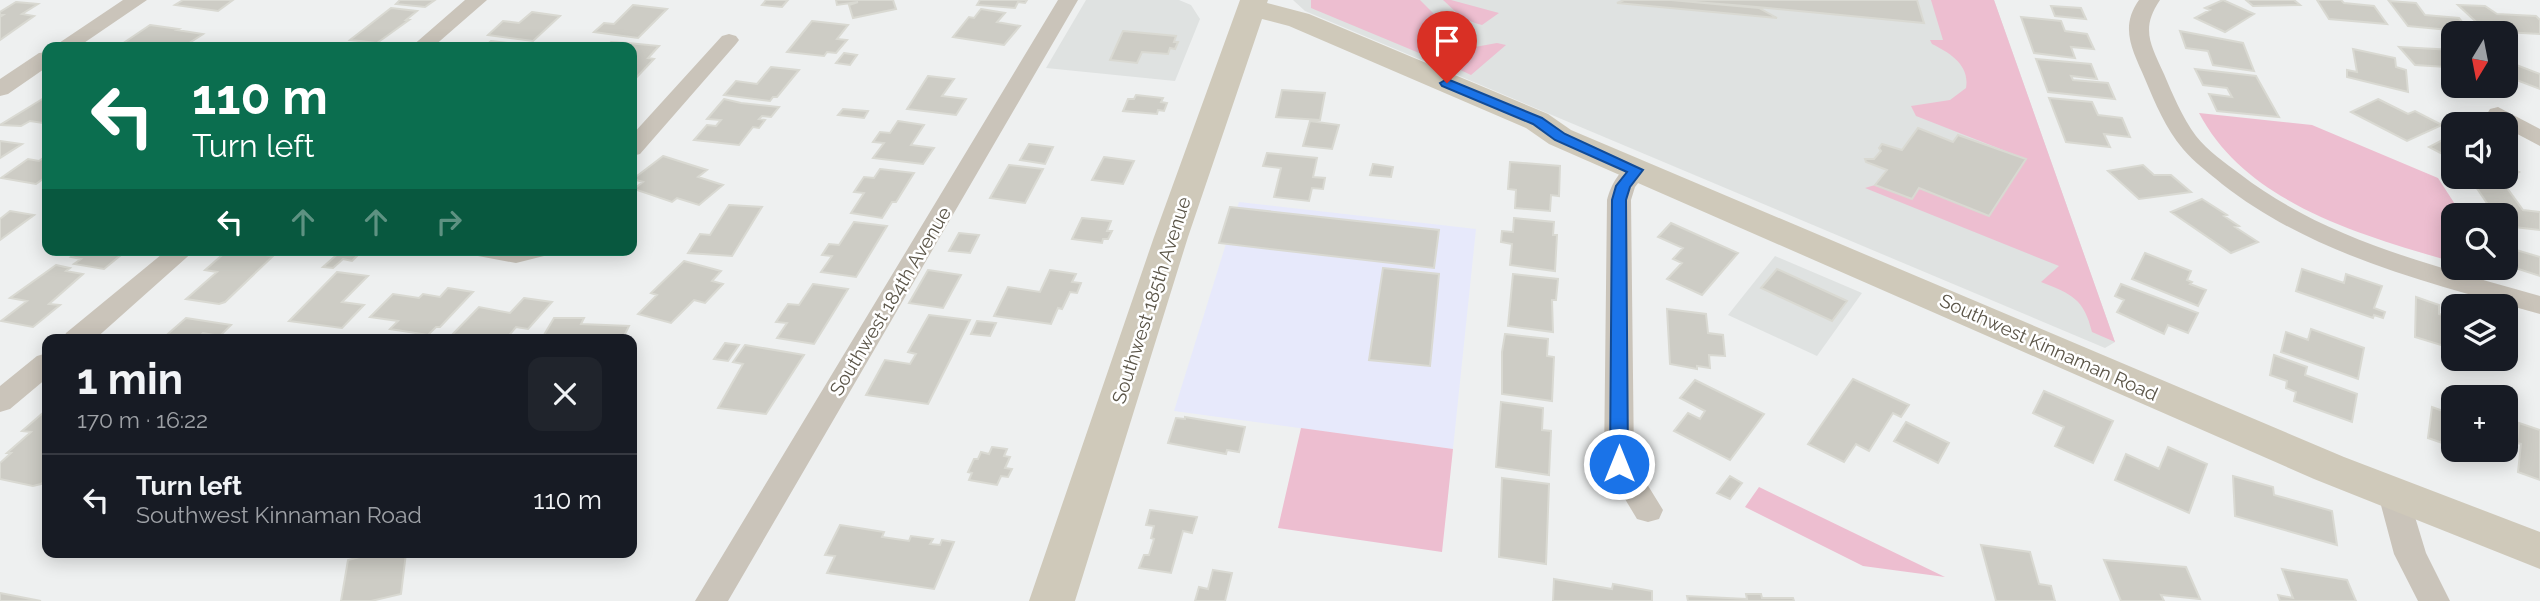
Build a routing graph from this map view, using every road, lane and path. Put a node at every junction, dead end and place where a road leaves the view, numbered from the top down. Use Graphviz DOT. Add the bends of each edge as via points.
graph roads {
  1 [pos="137,0"];
  2 [pos="477,0"];
  3 [pos="1068,0"];
  4 [pos="2150,0"];
  5 [pos="1246,3"];
  6 [pos="729,40"];
  7 [pos="72,42"];
  8 [pos="427,42"];
  9 [pos="42,61"];
  10 [pos="0,89"];
  11 [pos="2518,126"];
  12 [pos="2540,139"];
  13 [pos="637,143"];
  14 [pos="1636,170"];
  15 [pos="176,256"];
  16 [pos="2540,304"];
  17 [pos="83,334"];
  18 [pos="42,367"];
  19 [pos="0,402"];
  20 [pos="2393,494"];
  21 [pos="1648,510"];
  22 [pos="2540,551"];
  23 [pos="711,601"];
  24 [pos="1052,601"];
  25 [pos="2434,601"];
  1 -- 7 [label="street"];
  2 -- 8 [label="street"];
  3 -- 23 [label="street, Southwest 184th Avenue"];
  4 -- 16 [label="street" via="2136,29 2140,44 2184,136 2233,183 2303,225 2363,251"];
  5 -- 14 [label="main road, Southwest Kinnaman Road" via="1299,20 1537,121 1560,137"];
  5 -- 24 [label="main road, Southwest 185th Avenue"];
  6 -- 13 [label="street"];
  9 -- 10 [label="street"];
  11 -- 12 [label="street"];
  14 -- 20 [label="main road, Southwest Kinnaman Road"];
  14 -- 21 [label="street" via="1619,200 1619,464"];
  15 -- 17 [label="street"];
  18 -- 19 [label="street"];
  20 -- 22 [label="main road, Southwest Kinnaman Road"];
  20 -- 25 [label="street" via="2410,554"];
}
